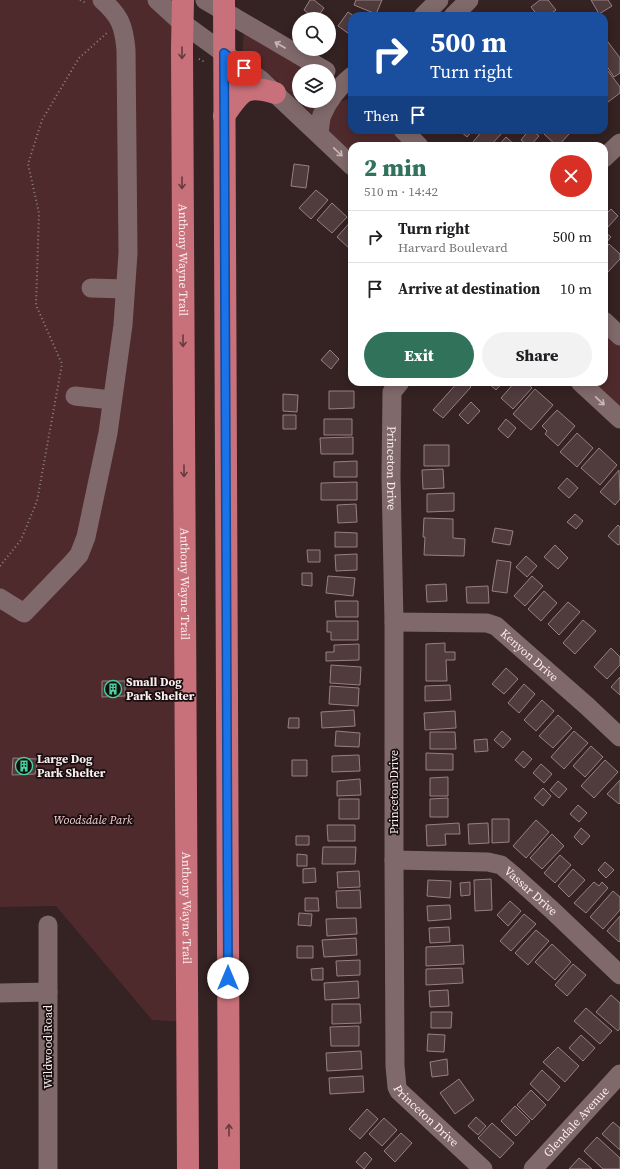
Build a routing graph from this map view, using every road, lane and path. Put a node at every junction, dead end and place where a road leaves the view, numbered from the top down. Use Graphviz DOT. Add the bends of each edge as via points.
graph roads {
  1 [pos="80,0"];
  2 [pos="157,0"];
  3 [pos="183,0"];
  4 [pos="431,0"];
  5 [pos="439,0"];
  6 [pos="469,0"];
  7 [pos="94,2"];
  8 [pos="214,3"];
  9 [pos="424,12"];
  10 [pos="426,12"];
  11 [pos="457,12"];
  12 [pos="181,22"];
  13 [pos="110,31"];
  14 [pos="224,53"];
  15 [pos="314,64"];
  16 [pos="344,80"];
  17 [pos="275,93"];
  18 [pos="224,116"];
  19 [pos="319,134"];
  20 [pos="407,134"];
  21 [pos="415,142"];
  22 [pos="620,143"];
  23 [pos="608,154"];
  24 [pos="348,162"];
  25 [pos="90,288"];
  26 [pos="125,288"];
  27 [pos="608,325"];
  28 [pos="620,336"];
  29 [pos="397,386"];
  30 [pos="584,386"];
  31 [pos="75,396"];
  32 [pos="112,400"];
  33 [pos="620,420"];
  34 [pos="0,566"];
  35 [pos="0,598"];
  36 [pos="394,622"];
  37 [pos="620,737"];
  38 [pos="394,860"];
  39 [pos="48,925"];
  40 [pos="620,975"];
  41 [pos="48,992"];
  42 [pos="0,993"];
  43 [pos="620,1074"];
  44 [pos="188,1129"];
  45 [pos="48,1169"];
  46 [pos="184,1169"];
  47 [pos="188,1169"];
  48 [pos="229,1169"];
  49 [pos="483,1169"];
  50 [pos="533,1169"];
  1 -- 7 [label="path"];
  2 -- 12 [label="street"];
  3 -- 12 [label="highway, Anthony Wayne Trail"];
  4 -- 9 [label="street"];
  5 -- 10 [label="street"];
  6 -- 11 [label="street"];
  7 -- 26 [label="street" via="119,18 125,33 128,253"];
  8 -- 14 [label="highway"];
  15 -- 8 [label="street, one-way"];
  12 -- 14 [label="street"];
  12 -- 44 [label="highway, Anthony Wayne Trail, one-way"];
  13 -- 34 [label="path" via="79,58 42,120 28,164 39,213 36,305 62,364 37,501 21,540"];
  14 -- 17 [label="street"];
  14 -- 18 [label="highway"];
  16 -- 19 [label="street" via="322,116"];
  17 -- 18 [label="highway" via="250,89 238,96"];
  17 -- 19 [label="street"];
  48 -- 18 [label="highway, one-way"];
  19 -- 24 [label="street, one-way"];
  20 -- 21 [label="street"];
  22 -- 23 [label="street"];
  25 -- 26 [label="street"];
  26 -- 32 [label="street"];
  27 -- 28 [label="street"];
  29 -- 36 [label="street, Princeton Drive" via="392,392 391,476"];
  30 -- 33 [label="street, one-way"];
  31 -- 32 [label="street"];
  32 -- 35 [label="street" via="108,433 86,537 78,555 24,613"];
  36 -- 37 [label="street, Kenyon Drive" via="488,623 496,626"];
  36 -- 38 [label="street, Princeton Drive"];
  38 -- 40 [label="street, Vassar Drive" via="488,862 501,865"];
  38 -- 49 [label="street, Princeton Drive" via="397,1087"];
  39 -- 41 [label="street, Wildwood Road"];
  41 -- 42 [label="street"];
  41 -- 45 [label="street, Wildwood Road"];
  43 -- 50 [label="street, Glendale Avenue"];
  44 -- 46 [label="highway"];
  44 -- 47 [label="highway, Anthony Wayne Trail"];
}
